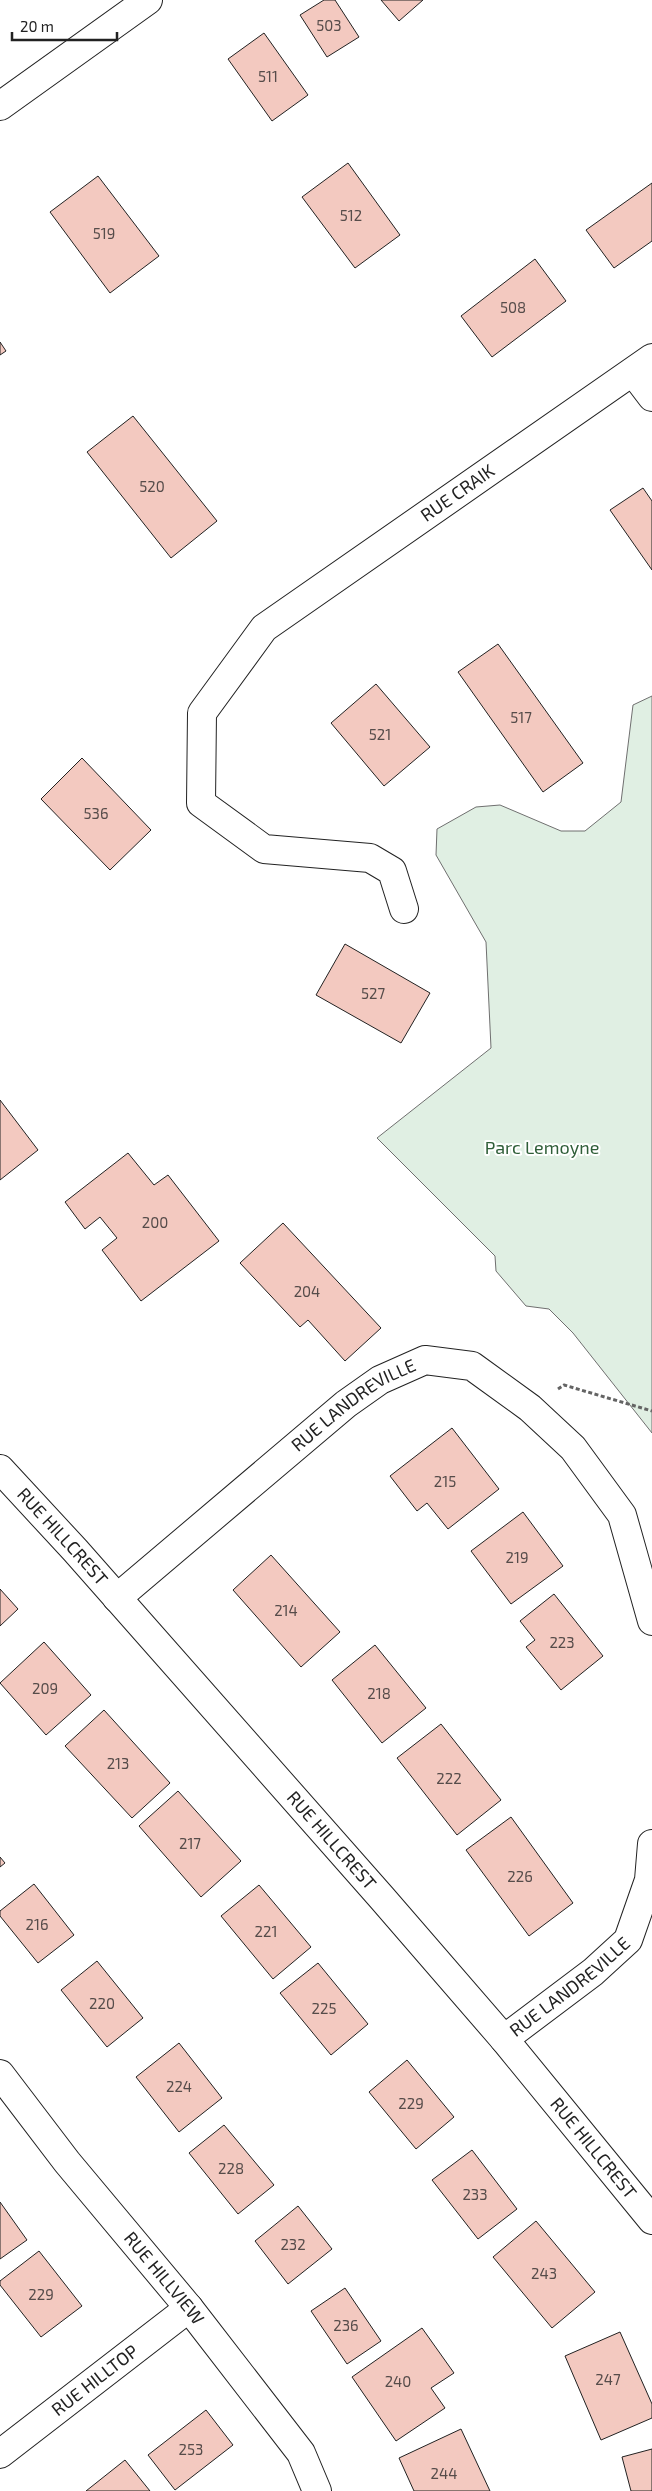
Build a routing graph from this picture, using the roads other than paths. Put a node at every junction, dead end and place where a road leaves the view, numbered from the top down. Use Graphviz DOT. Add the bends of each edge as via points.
graph roads {
  1 [pos="148,0"];
  2 [pos="0,106"];
  3 [pos="642,365"];
  4 [pos="652,396"];
  5 [pos="404,909"];
  6 [pos="0,1469"];
  7 [pos="117,1598"];
  8 [pos="652,1621"];
  9 [pos="652,1844"];
  10 [pos="504,2039"];
  11 [pos="0,2074"];
  12 [pos="652,2220"];
  13 [pos="189,2308"];
  14 [pos="0,2454"];
  15 [pos="317,2491"];
  1 -- 2 [label="street"];
  3 -- 4 [label="street"];
  3 -- 5 [label="street, RUE CRAIK" via="264,628 202,713 200,803 264,849 370,858 392,871"];
  6 -- 7 [label="street, RUE HILLCREST"];
  7 -- 8 [label="street, RUE LANDREVILLE" via="346,1404 388,1376 425,1360 472,1366 530,1408 573,1448 622,1514"];
  7 -- 10 [label="street, RUE HILLCREST"];
  9 -- 10 [label="street, RUE LANDREVILLE" via="649,1880 628,1940 593,1972"];
  10 -- 12 [label="street, RUE HILLCREST"];
  11 -- 13 [label="street, RUE HILLVIEW" via="67,2162"];
  13 -- 14 [label="street, RUE HILLTOP"];
  13 -- 15 [label="street, RUE HILLVIEW" via="301,2453"];
}
